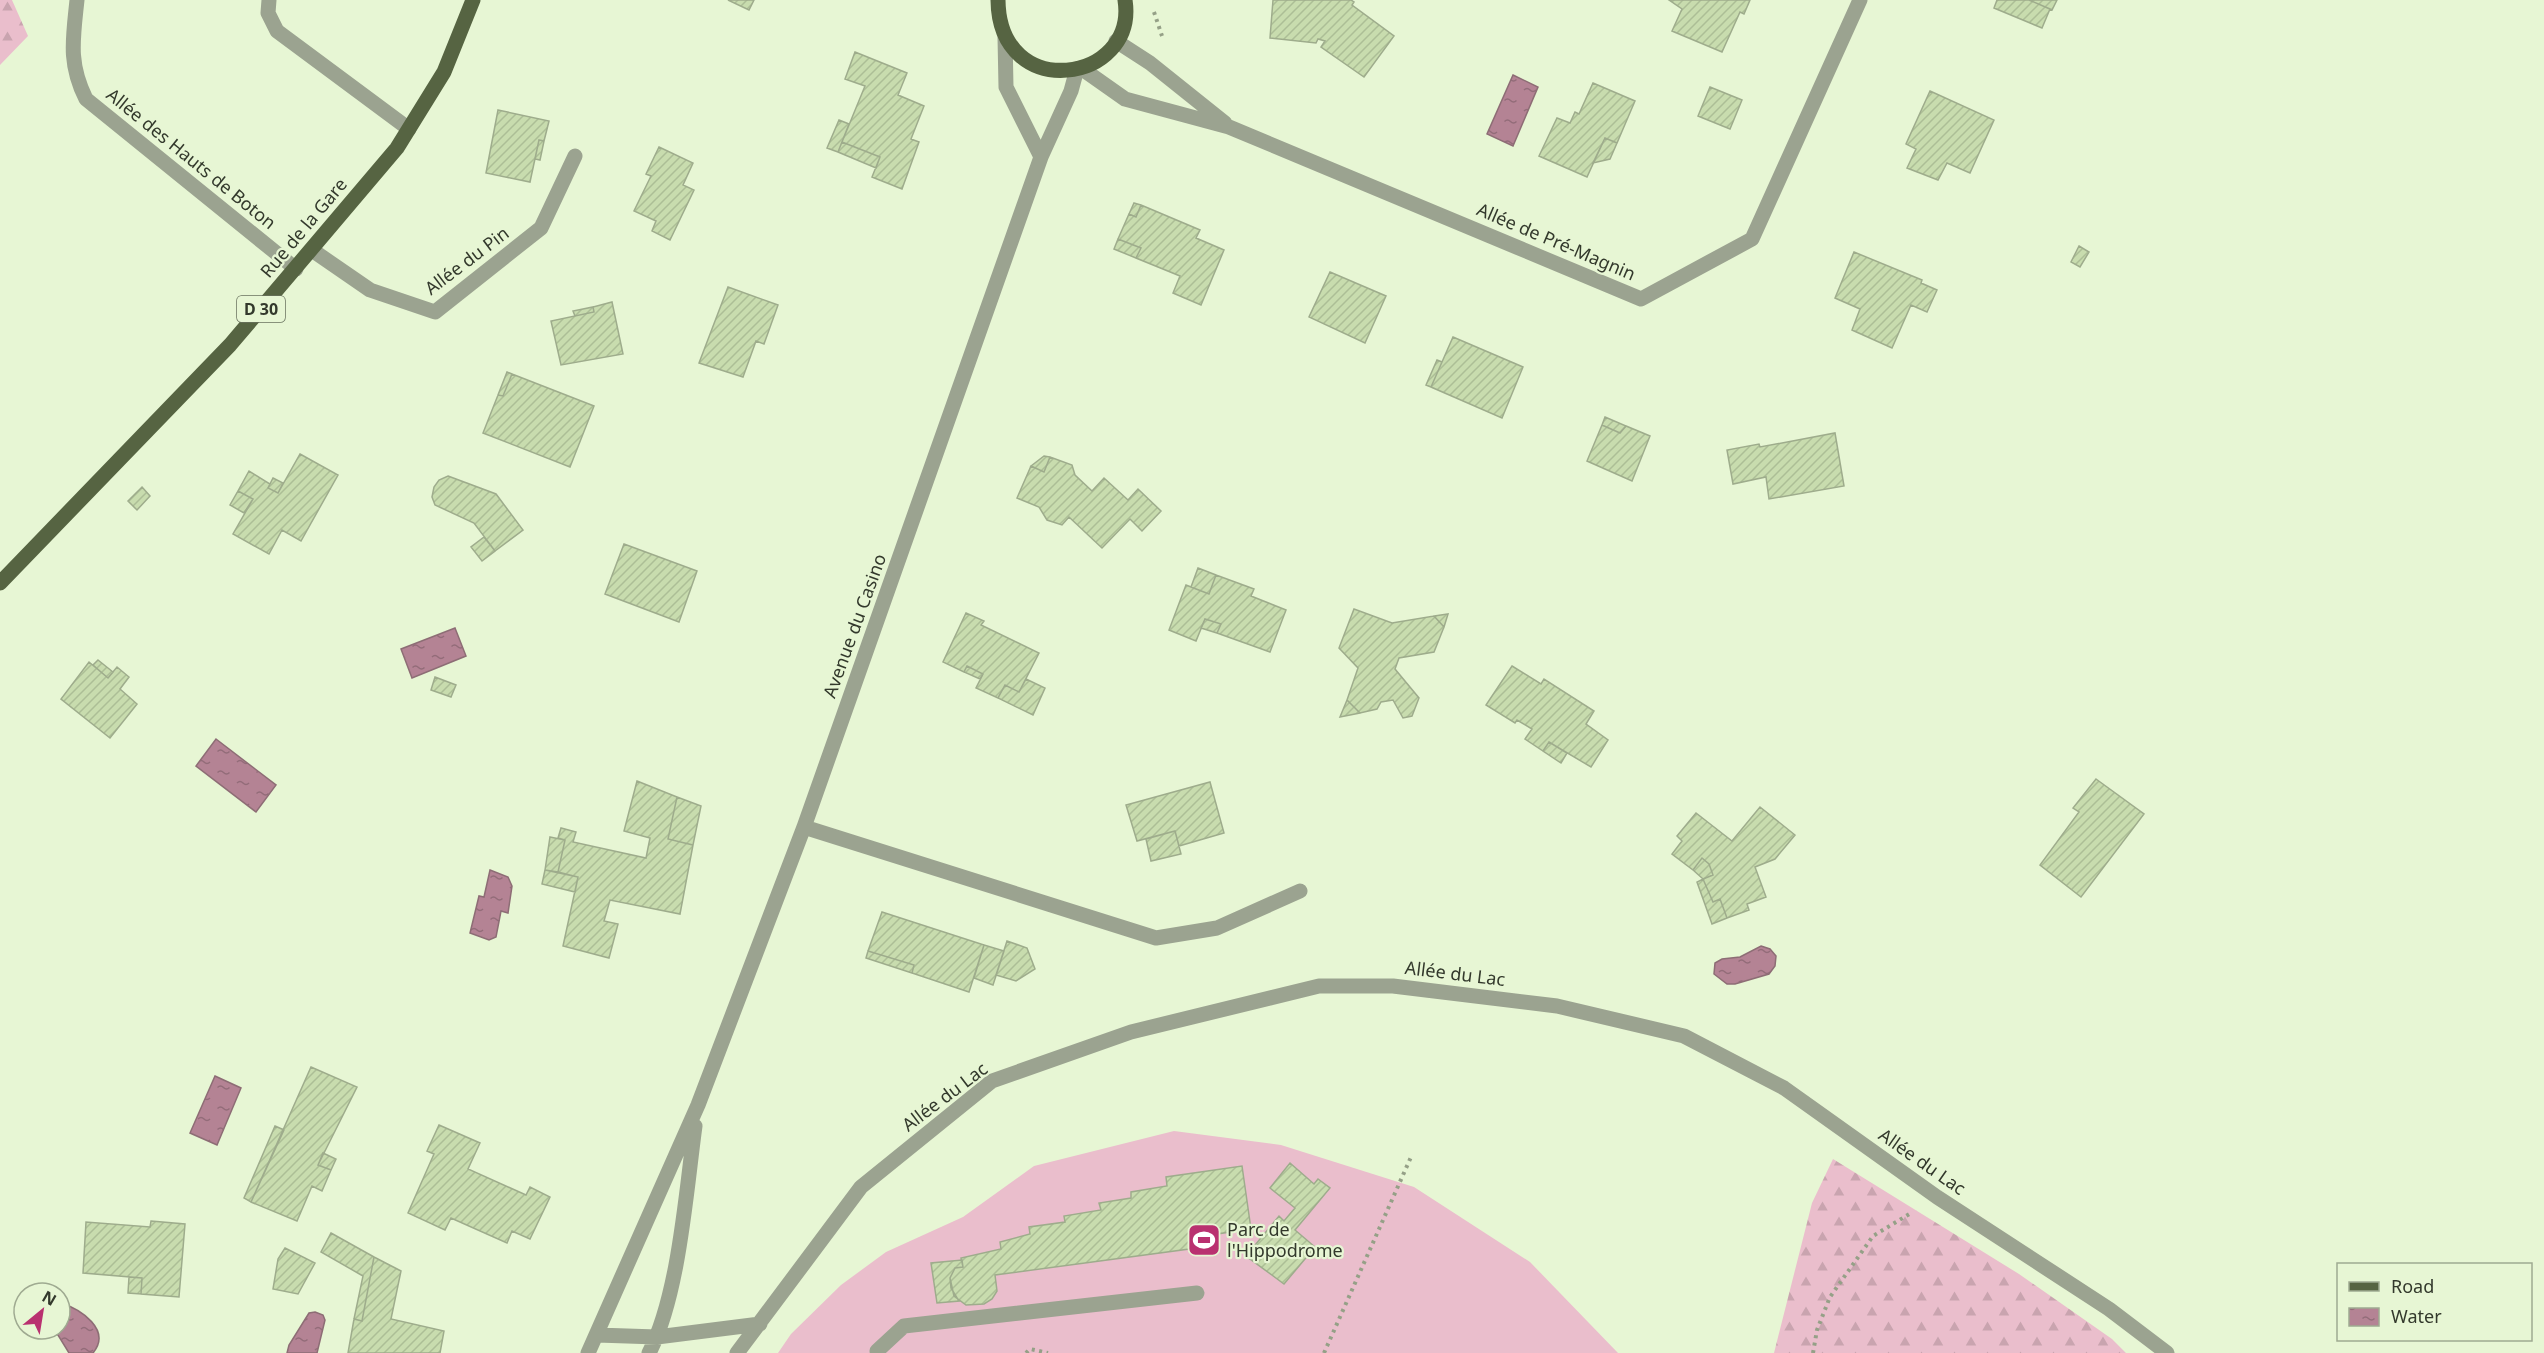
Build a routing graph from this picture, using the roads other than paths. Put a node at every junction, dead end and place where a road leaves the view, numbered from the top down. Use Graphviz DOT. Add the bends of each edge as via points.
graph roads {
  1 [pos="77,0"];
  2 [pos="269,0"];
  3 [pos="473,0"];
  4 [pos="998,0"];
  5 [pos="1125,0"];
  6 [pos="1860,0"];
  7 [pos="1005,37"];
  8 [pos="1116,41"];
  9 [pos="1079,69"];
  10 [pos="1229,127"];
  11 [pos="409,129"];
  12 [pos="575,156"];
  13 [pos="1041,157"];
  14 [pos="312,250"];
  15 [pos="296,269"];
  16 [pos="0,583"];
  17 [pos="804,827"];
  18 [pos="1300,891"];
  19 [pos="698,1106"];
  20 [pos="1197,1293"];
  21 [pos="760,1324"];
  22 [pos="597,1335"];
  23 [pos="657,1337"];
  24 [pos="877,1351"];
  25 [pos="588,1353"];
  26 [pos="649,1353"];
  27 [pos="737,1353"];
  28 [pos="2167,1353"];
  1 -- 15 [label="street, Allée des Hauts de Boton" via="72,52 75,78 86,99"];
  2 -- 11 [label="street" via="268,13 277,31"];
  3 -- 11 [label="main road, Rue de la Gare / D 30" via="444,72"];
  4 -- 7 [label="main road"];
  5 -- 8 [label="main road" via="1124,22"];
  6 -- 10 [label="street, Allée de Pré-Magnin" via="1752,239 1641,299"];
  7 -- 9 [label="main road" via="1018,54 1035,66 1056,71"];
  7 -- 13 [label="street" via="1006,87"];
  8 -- 9 [label="main road" via="1095,62"];
  8 -- 10 [label="street, Allée de Pré-Magnin" via="1150,63"];
  9 -- 10 [label="street, Allée de Pré-Magnin" via="1125,99"];
  9 -- 13 [label="street, Avenue du Casino"];
  11 -- 14 [label="main road, Rue de la Gare / D 30"];
  12 -- 14 [label="street, Allée du Pin" via="541,228 435,312 370,290"];
  13 -- 17 [label="street, Avenue du Casino"];
  14 -- 15 [label="main road, Rue de la Gare / D 30"];
  15 -- 16 [label="main road, Rue de la Gare / D 30" via="230,345"];
  17 -- 18 [label="street" via="1156,938 1217,928"];
  17 -- 19 [label="street, Avenue du Casino"];
  19 -- 22 [label="street"];
  19 -- 23 [label="street" via="676,1258"];
  20 -- 24 [label="street" via="904,1326"];
  21 -- 23 [label="street"];
  21 -- 27 [label="street, Allée du Lac"];
  21 -- 28 [label="street, Allée du Lac" via="861,1186 992,1081 1131,1032 1319,986 1393,986 1557,1006 1684,1036 1784,1088 1937,1197 2109,1309"];
  22 -- 23 [label="street"];
  22 -- 25 [label="street"];
  23 -- 26 [label="street"];
}
